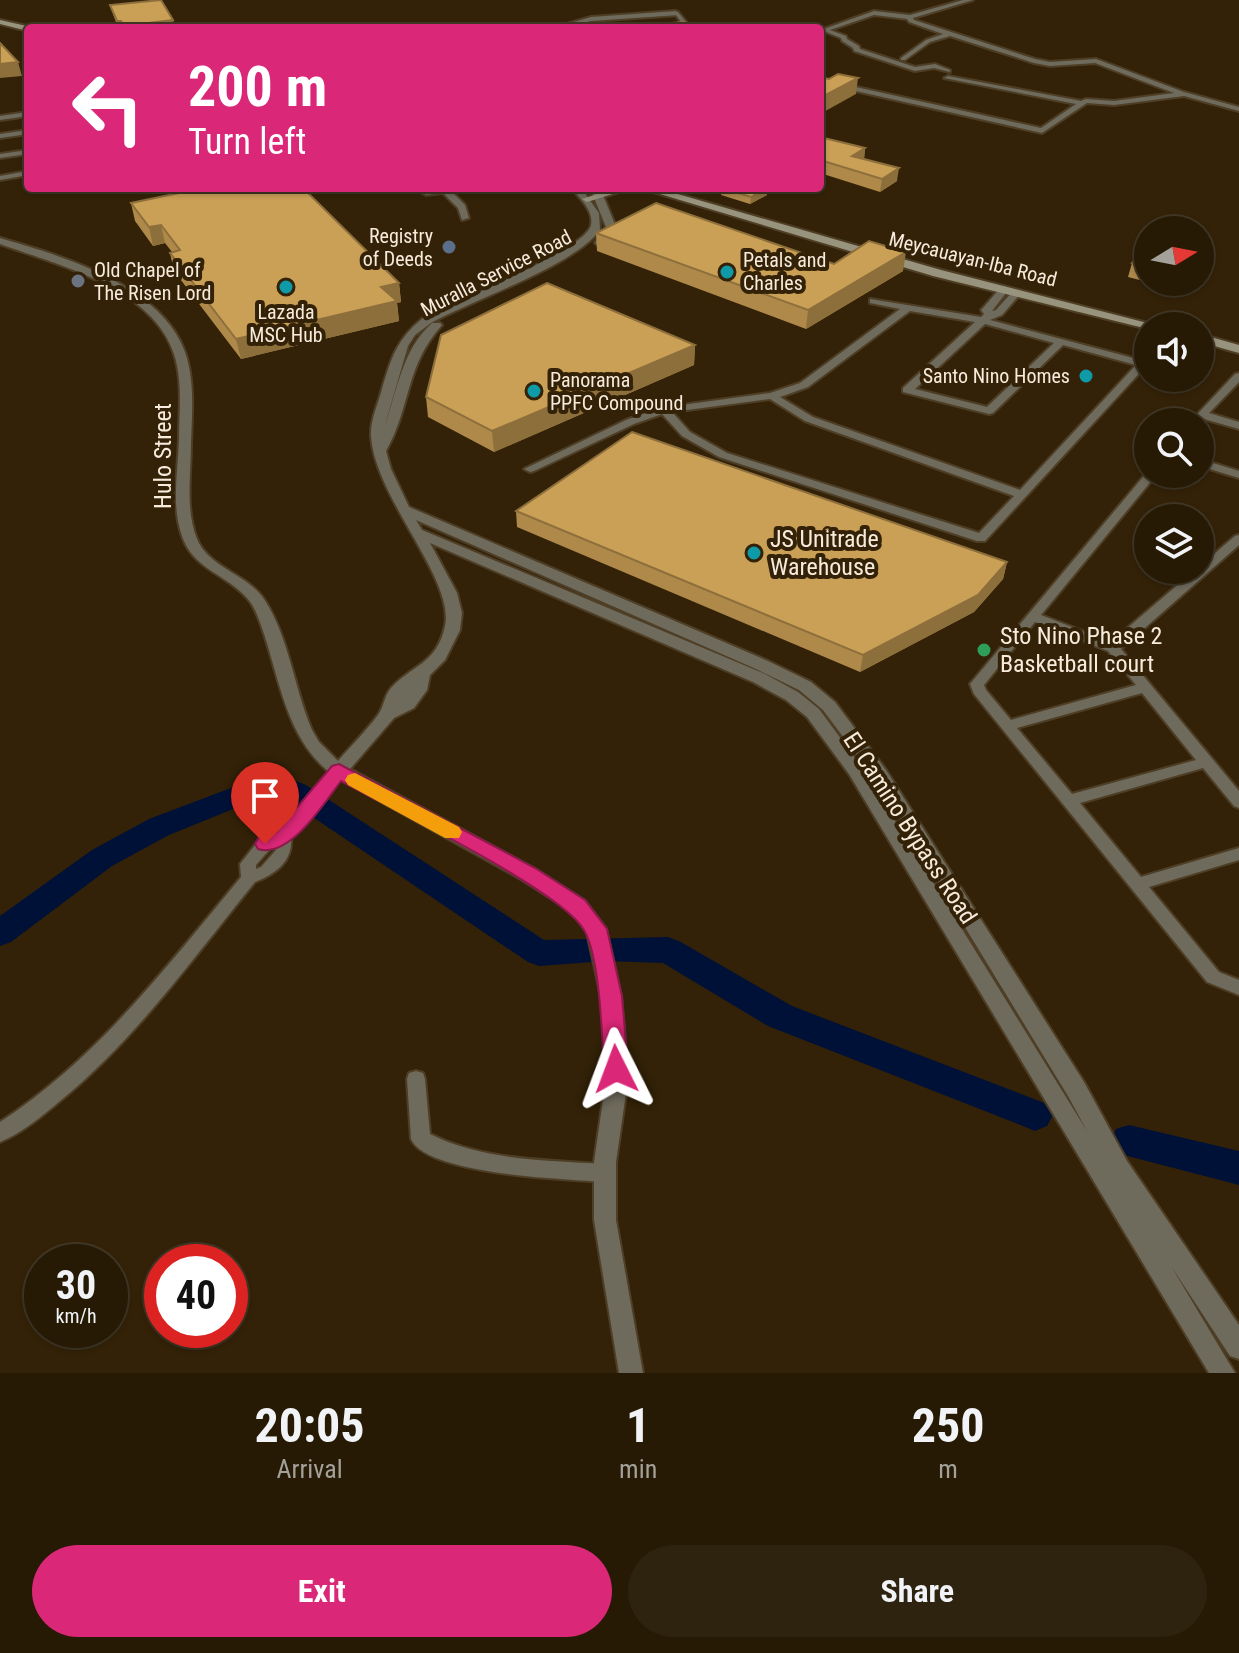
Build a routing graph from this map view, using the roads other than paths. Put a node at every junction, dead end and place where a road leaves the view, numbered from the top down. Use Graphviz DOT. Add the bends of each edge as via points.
graph roads {
  1 [pos="970,0"];
  2 [pos="674,10"];
  3 [pos="910,17"];
  4 [pos="0,22"];
  5 [pos="572,24"];
  6 [pos="685,24"];
  7 [pos="24,28"];
  8 [pos="952,32"];
  9 [pos="889,59"];
  10 [pos="903,59"];
  11 [pos="928,68"];
  12 [pos="824,82"];
  13 [pos="1184,94"];
  14 [pos="1080,103"];
  15 [pos="1239,109"];
  16 [pos="24,115"];
  17 [pos="0,118"];
  18 [pos="24,133"];
  19 [pos="0,136"];
  20 [pos="24,153"];
  21 [pos="0,156"];
  22 [pos="24,174"];
  23 [pos="0,178"];
  24 [pos="447,192"];
  25 [pos="659,192"];
  26 [pos="593,194"];
  27 [pos="465,218"];
  28 [pos="0,241"];
  29 [pos="1010,291"];
  30 [pos="994,300"];
  31 [pos="873,301"];
  32 [pos="1007,304"];
  33 [pos="907,308"];
  34 [pos="987,318"];
  35 [pos="1134,321"];
  36 [pos="1061,342"];
  37 [pos="1214,342"];
  38 [pos="1239,349"];
  39 [pos="1134,362"];
  40 [pos="1134,376"];
  41 [pos="1237,382"];
  42 [pos="772,396"];
  43 [pos="1209,408"];
  44 [pos="664,410"];
  45 [pos="1214,421"];
  46 [pos="1239,426"];
  47 [pos="1214,467"];
  48 [pos="530,469"];
  49 [pos="1239,475"];
  50 [pos="1139,488"];
  51 [pos="1021,494"];
  52 [pos="404,510"];
  53 [pos="418,533"];
  54 [pos="1239,539"];
  55 [pos="461,551"];
  56 [pos="488,554"];
  57 [pos="433,560"];
  58 [pos="1032,616"];
  59 [pos="1113,648"];
  60 [pos="1145,687"];
  61 [pos="1010,725"];
  62 [pos="1206,762"];
  63 [pos="339,771"];
  64 [pos="1068,801"];
  65 [pos="1239,802"];
  66 [pos="1239,854"];
  67 [pos="1136,885"];
  68 [pos="1239,988"];
  69 [pos="416,1079"];
  70 [pos="1080,1119"];
  71 [pos="0,1133"];
  72 [pos="604,1173"];
  73 [pos="1211,1302"];
  74 [pos="1239,1330"];
  75 [pos="1239,1347"];
  76 [pos="631,1373"];
  77 [pos="1223,1373"];
  1 -- 3 [label="street"];
  2 -- 5 [label="street"];
  2 -- 6 [label="street"];
  3 -- 8 [label="street" via="914,23"];
  3 -- 9 [label="street" via="870,13 824,30 844,37 856,50"];
  4 -- 7 [label="main road"];
  8 -- 10 [label="street"];
  8 -- 13 [label="street" via="1050,64 1096,61"];
  9 -- 10 [label="street"];
  9 -- 11 [label="street"];
  10 -- 11 [label="street"];
  11 -- 14 [label="street" via="938,66 948,74"];
  12 -- 14 [label="street" via="1042,131"];
  13 -- 14 [label="street"];
  13 -- 15 [label="street"];
  16 -- 17 [label="street"];
  18 -- 19 [label="street"];
  20 -- 21 [label="street"];
  22 -- 23 [label="street"];
  24 -- 27 [label="street"];
  25 -- 29 [label="main road, Meycauayan-Iba Road"];
  26 -- 52 [label="street, Muralla Service Road" via="611,227 604,239 424,335 381,449"];
  28 -- 63 [label="street, Hulo Street" via="117,287 159,320 174,342 185,388 184,506 191,543 261,607 305,732 321,758"];
  29 -- 30 [label="street"];
  29 -- 32 [label="street"];
  29 -- 35 [label="main road, Meycauayan-Iba Road"];
  30 -- 32 [label="street"];
  30 -- 34 [label="street"];
  31 -- 33 [label="street"];
  32 -- 34 [label="street"];
  33 -- 34 [label="street"];
  33 -- 42 [label="street" via="804,385"];
  34 -- 36 [label="street"];
  34 -- 36 [label="street" via="907,390 989,411"];
  36 -- 39 [label="street"];
  37 -- 38 [label="main road"];
  40 -- 51 [label="street"];
  41 -- 43 [label="street"];
  42 -- 44 [label="street"];
  42 -- 51 [label="street" via="809,419"];
  44 -- 48 [label="street"];
  44 -- 51 [label="street" via="686,434 723,455 978,542"];
  45 -- 46 [label="street"];
  47 -- 49 [label="street"];
  50 -- 58 [label="street"];
  52 -- 53 [label="street, Muralla Service Road"];
  52 -- 56 [label="street, El Camino Bypass Road"];
  53 -- 55 [label="street, El Camino Bypass Road"];
  53 -- 57 [label="street, Muralla Service Road"];
  54 -- 59 [label="street"];
  55 -- 56 [label="street, El Camino Bypass Road"];
  55 -- 57 [label="street"];
  56 -- 70 [label="street, El Camino Bypass Road" via="798,691 855,770"];
  57 -- 63 [label="street, Muralla Service Road" via="449,592 454,624 447,642 408,704 388,714"];
  58 -- 59 [label="street"];
  58 -- 61 [label="street" via="977,684"];
  59 -- 60 [label="street"];
  60 -- 61 [label="street"];
  60 -- 62 [label="street"];
  61 -- 64 [label="street"];
  62 -- 64 [label="street"];
  62 -- 65 [label="street"];
  63 -- 71 [label="street" via="283,837 284,851 267,871 249,878 106,1047 51,1097"];
  63 -- 72 [label="street, Hulo Street" via="528,874 588,916 600,942 616,1052"];
  64 -- 67 [label="street"];
  66 -- 67 [label="street"];
  67 -- 68 [label="street" via="1213,977"];
  69 -- 72 [label="street" via="421,1139 434,1147 467,1159"];
  70 -- 73 [label="street, El Camino Bypass Road"];
  70 -- 77 [label="street, El Camino Bypass Road"];
  72 -- 76 [label="street, Hulo Street" via="605,1220"];
  73 -- 74 [label="street"];
  73 -- 75 [label="street, El Camino Bypass Road"];
}
